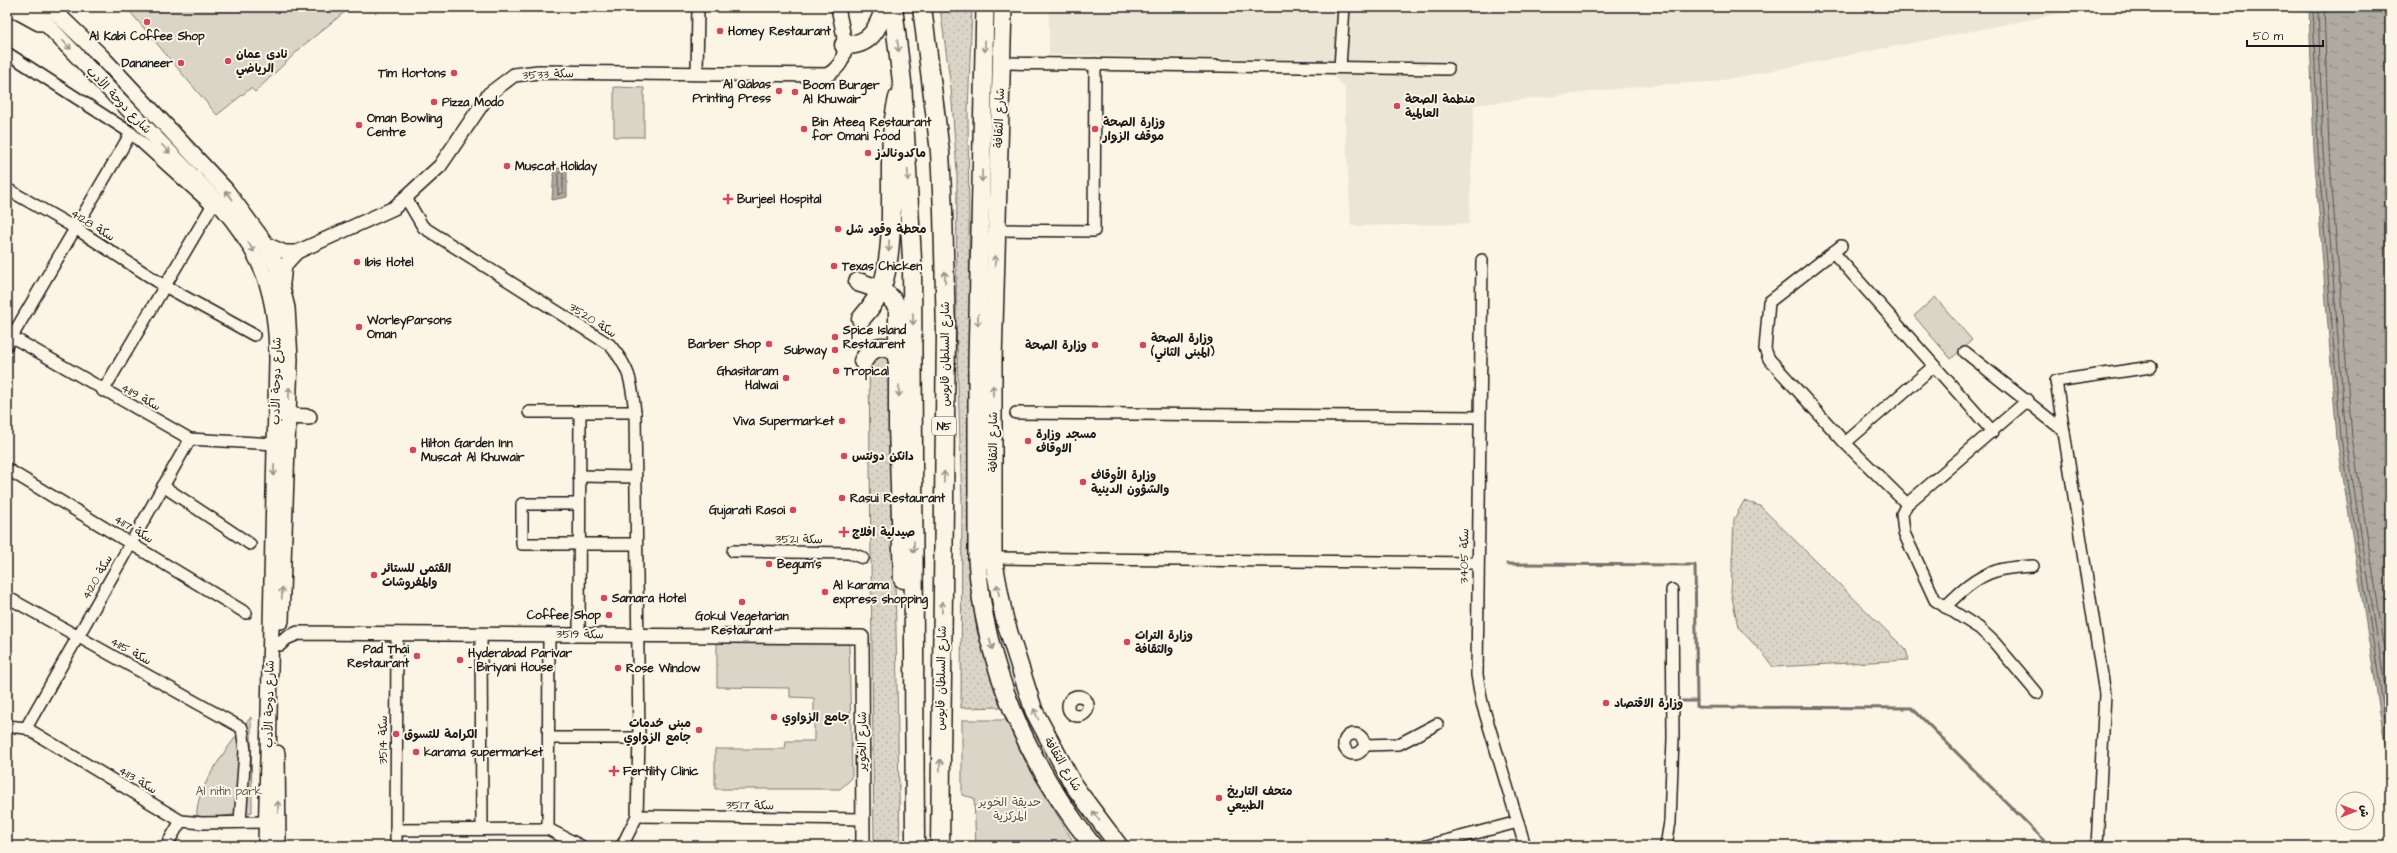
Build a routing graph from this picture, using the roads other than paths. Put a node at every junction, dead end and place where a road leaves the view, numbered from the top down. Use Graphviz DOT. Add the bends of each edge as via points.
graph roads {
  1 [pos="30,7"];
  2 [pos="50,7"];
  3 [pos="698,7"];
  4 [pos="838,7"];
  5 [pos="884,7"];
  6 [pos="893,7"];
  7 [pos="922,7"];
  8 [pos="985,7"];
  9 [pos="1003,7"];
  10 [pos="1344,7"];
  11 [pos="7,10"];
  12 [pos="54,31"];
  13 [pos="844,45"];
  14 [pos="7,53"];
  15 [pos="1001,63"];
  16 [pos="1095,64"];
  17 [pos="1340,67"];
  18 [pos="1448,69"];
  19 [pos="697,74"];
  20 [pos="902,82"];
  21 [pos="131,133"];
  22 [pos="7,190"];
  23 [pos="406,198"];
  24 [pos="74,228"];
  25 [pos="996,230"];
  26 [pos="266,244"];
  27 [pos="297,252"];
  28 [pos="1482,260"];
  29 [pos="858,282"];
  30 [pos="163,285"];
  31 [pos="283,289"];
  32 [pos="880,290"];
  33 [pos="861,319"];
  34 [pos="254,335"];
  35 [pos="8,339"];
  36 [pos="1965,352"];
  37 [pos="863,361"];
  38 [pos="899,366"];
  39 [pos="1934,366"];
  40 [pos="2151,367"];
  41 [pos="103,391"];
  42 [pos="2028,400"];
  43 [pos="529,412"];
  44 [pos="580,412"];
  45 [pos="635,412"];
  46 [pos="1016,413"];
  47 [pos="288,416"];
  48 [pos="308,417"];
  49 [pos="1480,417"];
  50 [pos="2064,431"];
  51 [pos="1993,432"];
  52 [pos="190,439"];
  53 [pos="1845,443"];
  54 [pos="275,444"];
  55 [pos="977,444"];
  56 [pos="7,469"];
  57 [pos="579,476"];
  58 [pos="635,477"];
  59 [pos="163,486"];
  60 [pos="579,504"];
  61 [pos="1907,504"];
  62 [pos="132,543"];
  63 [pos="250,544"];
  64 [pos="579,544"];
  65 [pos="635,544"];
  66 [pos="732,550"];
  67 [pos="863,558"];
  68 [pos="993,558"];
  69 [pos="1477,563"];
  70 [pos="2033,566"];
  71 [pos="1672,590"];
  72 [pos="7,597"];
  73 [pos="1945,607"];
  74 [pos="246,613"];
  75 [pos="984,614"];
  76 [pos="281,618"];
  77 [pos="298,633"];
  78 [pos="397,634"];
  79 [pos="481,634"];
  80 [pos="549,634"];
  81 [pos="579,634"];
  82 [pos="638,634"];
  83 [pos="78,636"];
  84 [pos="862,637"];
  85 [pos="280,644"];
  86 [pos="2037,693"];
  87 [pos="1437,724"];
  88 [pos="7,726"];
  89 [pos="26,728"];
  90 [pos="914,728"];
  91 [pos="548,738"];
  92 [pos="639,738"];
  93 [pos="1365,744"];
  94 [pos="940,793"];
  95 [pos="637,816"];
  96 [pos="863,819"];
  97 [pos="181,821"];
  98 [pos="240,822"];
  99 [pos="266,822"];
  100 [pos="1518,822"];
  101 [pos="482,829"];
  102 [pos="548,829"];
  103 [pos="396,830"];
  104 [pos="624,845"];
  105 [pos="166,846"];
  106 [pos="266,846"];
  107 [pos="278,846"];
  108 [pos="396,846"];
  109 [pos="581,846"];
  110 [pos="864,846"];
  111 [pos="915,846"];
  112 [pos="940,846"];
  113 [pos="953,846"];
  114 [pos="1093,846"];
  115 [pos="1118,846"];
  116 [pos="1426,846"];
  117 [pos="1525,846"];
  118 [pos="1666,846"];
  119 [pos="2097,846"];
  1 -- 12 [label="main road, شارع دوحة الأدب"];
  26 -- 2 [label="main road, شارع دوحة الأدب, one-way" via="226,190 101,56"];
  3 -- 19 [label="street"];
  4 -- 13 [label="street"];
  5 -- 13 [label="highway" via="880,22 872,35 859,44"];
  6 -- 20 [label="highway, one-way"];
  94 -- 7 [label="highway, شارع السلطان قابوس / N5, one-way" via="946,333 944,218 940,152"];
  8 -- 55 [label="main road, شارع الثقافة, one-way"];
  9 -- 15 [label="main road, شارع الثقافة"];
  10 -- 17 [label="street"];
  11 -- 12 [label="main road" via="17,11"];
  12 -- 54 [label="main road, شارع دوحة الأدب, one-way" via="222,207 240,228 255,253 272,299 277,325"];
  13 -- 19 [label="street, سكة 3533" via="842,64 827,75"];
  14 -- 21 [label="street"];
  15 -- 16 [label="street"];
  15 -- 25 [label="main road, شارع الثقافة"];
  16 -- 17 [label="street"];
  16 -- 25 [label="street" via="1094,231"];
  17 -- 18 [label="street"];
  19 -- 23 [label="street, سكة 3533" via="538,72 514,76 489,94 440,166"];
  20 -- 32 [label="highway, one-way" via="892,128 889,250"];
  20 -- 90 [label="highway, one-way" via="914,349"];
  21 -- 24 [label="street"];
  21 -- 30 [label="street" via="212,206"];
  22 -- 24 [label="street, سكة 4128"];
  23 -- 27 [label="street, سكة 3533" via="394,208"];
  23 -- 45 [label="street, سكة 3520" via="423,227 610,345 631,378"];
  24 -- 30 [label="street, سكة 4128"];
  24 -- 35 [label="street"];
  68 -- 25 [label="main road, شارع الثقافة, one-way"];
  26 -- 27 [label="street" via="285,252"];
  26 -- 31 [label="main road, شارع دوحة الأدب" via="277,266"];
  27 -- 31 [label="street, سكة 3533" via="284,265"];
  28 -- 49 [label="street, سكة 3405"];
  29 -- 32 [label="highway"];
  30 -- 34 [label="street, سكة 4128"];
  30 -- 41 [label="street"];
  47 -- 31 [label="main road, شارع دوحة الأدب, one-way" via="290,359 287,308"];
  32 -- 33 [label="highway" via="870,309"];
  32 -- 38 [label="highway" via="893,298 898,309"];
  35 -- 41 [label="street, سكة 4119"];
  36 -- 42 [label="street"];
  37 -- 38 [label="highway" via="869,352 878,347 887,347 895,351"];
  38 -- 90 [label="highway, one-way" via="901,548"];
  39 -- 51 [label="street"];
  39 -- 53 [label="street"];
  39 -- 53 [label="street" via="1837,249 1769,302 1765,349 1769,359"];
  40 -- 50 [label="street" via="2056,382"];
  41 -- 52 [label="street, سكة 4119"];
  42 -- 50 [label="street"];
  42 -- 51 [label="street"];
  43 -- 44 [label="street"];
  44 -- 45 [label="street"];
  44 -- 57 [label="street"];
  45 -- 58 [label="street, سكة 3520"];
  46 -- 49 [label="street"];
  47 -- 48 [label="main road"];
  76 -- 47 [label="main road, شارع دوحة الأدب, one-way"];
  49 -- 69 [label="street, سكة 3405"];
  50 -- 119 [label="street" via="2105,694"];
  51 -- 61 [label="street"];
  52 -- 54 [label="street, سكة 4119"];
  52 -- 59 [label="street, سكة 4120"];
  53 -- 61 [label="street"];
  54 -- 99 [label="main road, شارع دوحة الأدب, one-way"];
  55 -- 68 [label="main road" via="983,552"];
  55 -- 75 [label="main road, شارع الثقافة" via="977,559"];
  56 -- 62 [label="street, سكة 4117"];
  57 -- 58 [label="street"];
  57 -- 60 [label="street"];
  58 -- 65 [label="street, سكة 3520"];
  59 -- 62 [label="street, سكة 4120"];
  59 -- 63 [label="street"];
  60 -- 64 [label="street"];
  60 -- 64 [label="street" via="522,504 522,544"];
  61 -- 73 [label="street" via="1902,514 1904,533 1935,600"];
  62 -- 74 [label="street, سكة 4117"];
  62 -- 83 [label="street, سكة 4120"];
  64 -- 65 [label="street"];
  64 -- 81 [label="street"];
  65 -- 82 [label="street, سكة 3520"];
  66 -- 67 [label="street, سكة 3521" via="849,553"];
  68 -- 69 [label="street"];
  68 -- 75 [label="main road" via="984,570"];
  115 -- 68 [label="main road, شارع الثقافة, one-way" via="1074,786 1034,711 1004,617"];
  69 -- 100 [label="street, سكة 3405" via="1477,675 1482,703"];
  70 -- 73 [label="street" via="1997,570 1987,574 1959,593"];
  71 -- 118 [label="street" via="1673,738 1670,822"];
  72 -- 83 [label="street, سكة 4115"];
  73 -- 86 [label="street" via="1979,628 1994,642"];
  75 -- 114 [label="main road, شارع الثقافة, one-way" via="1014,716 1058,799"];
  76 -- 77 [label="street" via="288,627"];
  76 -- 85 [label="main road, شارع دوحة الأدب"];
  77 -- 78 [label="street, سكة 3519"];
  77 -- 85 [label="street"];
  78 -- 79 [label="street, سكة 3519"];
  78 -- 103 [label="street, سكة 3514"];
  79 -- 80 [label="street, سكة 3519"];
  79 -- 101 [label="street"];
  80 -- 81 [label="street, سكة 3519"];
  80 -- 91 [label="street"];
  81 -- 82 [label="street, سكة 3519"];
  82 -- 84 [label="street, سكة 3519"];
  82 -- 92 [label="street"];
  83 -- 89 [label="street, سكة 4120"];
  83 -- 98 [label="street, سكة 4115" via="242,728 245,751"];
  84 -- 96 [label="street, شارع الخوير"];
  107 -- 85 [label="main road, شارع دوحة الأدب, one-way" via="277,729"];
  87 -- 93 [label="street" via="1399,744"];
  88 -- 89 [label="street, سكة 4113"];
  89 -- 97 [label="street, سكة 4113"];
  90 -- 111 [label="highway"];
  91 -- 92 [label="street"];
  91 -- 102 [label="street"];
  92 -- 95 [label="street"];
  94 -- 112 [label="highway, شارع السلطان قابوس / N5"];
  94 -- 113 [label="highway" via="950,819"];
  95 -- 96 [label="street, سكة 3517"];
  95 -- 104 [label="street"];
  96 -- 110 [label="street, شارع الخوير"];
  97 -- 98 [label="street, سكة 4113"];
  97 -- 105 [label="street"];
  98 -- 99 [label="street, سكة 4113"];
  99 -- 106 [label="main road, شارع دوحة الأدب"];
  100 -- 116 [label="street"];
  100 -- 117 [label="street, سكة 3405"];
  101 -- 102 [label="street"];
  101 -- 103 [label="street"];
  102 -- 109 [label="street"];
  103 -- 108 [label="street, سكة 3514"];
}
